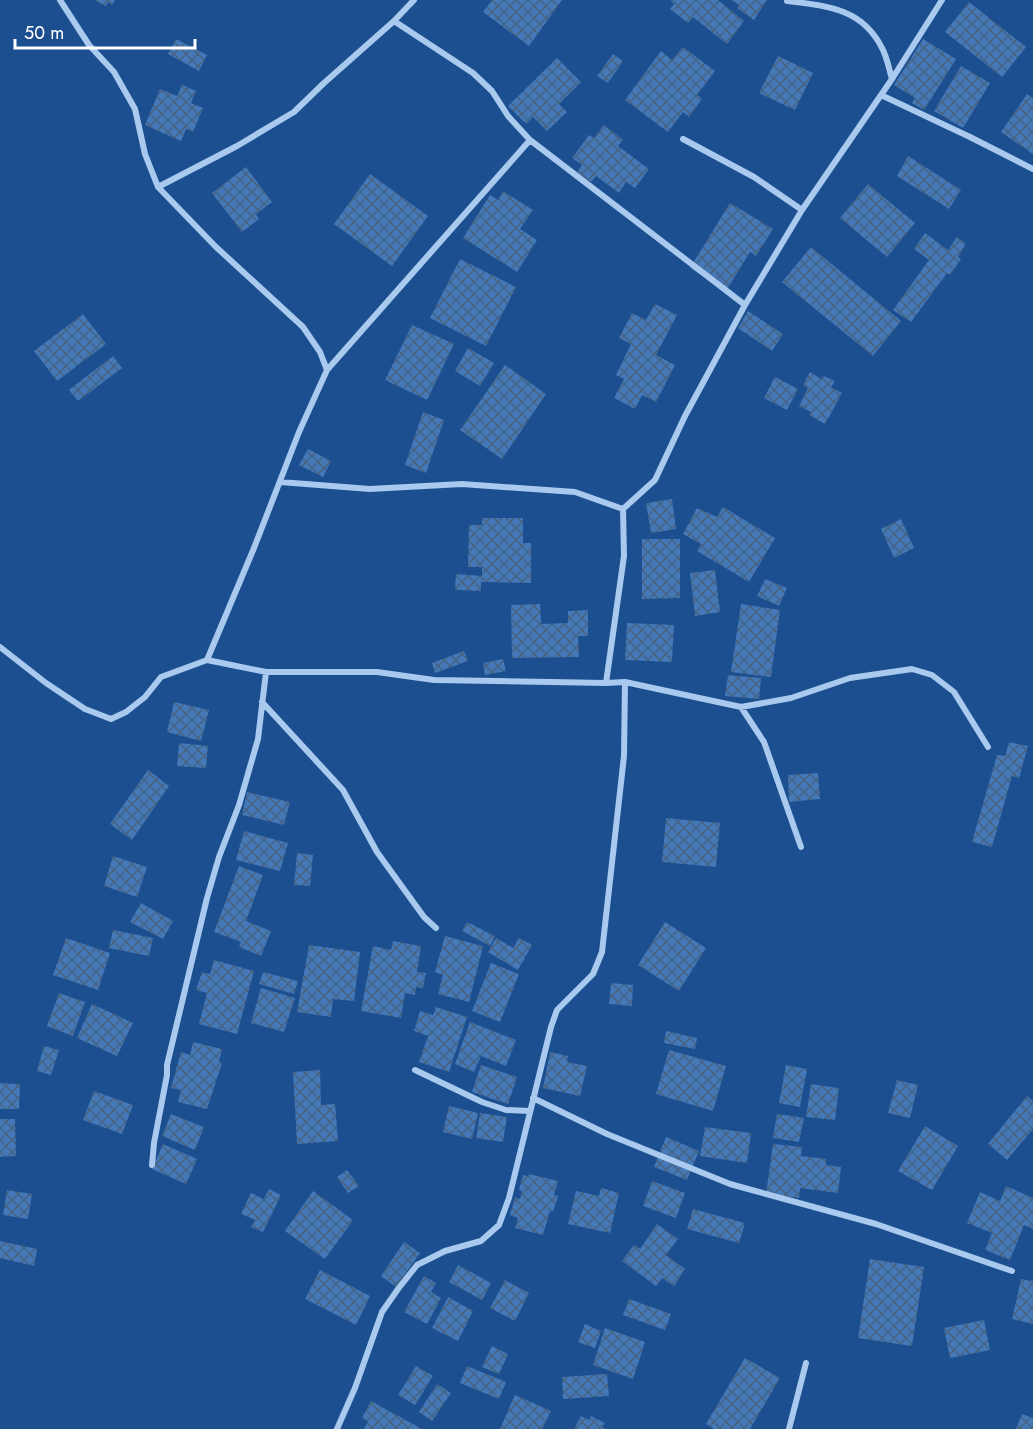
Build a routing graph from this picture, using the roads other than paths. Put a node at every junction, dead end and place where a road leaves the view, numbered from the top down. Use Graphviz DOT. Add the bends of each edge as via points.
graph roads {
  1 [pos="60,0"];
  2 [pos="414,0"];
  3 [pos="942,0"];
  4 [pos="787,1"];
  5 [pos="394,21"];
  6 [pos="892,79"];
  7 [pos="881,95"];
  8 [pos="530,140"];
  9 [pos="683,140"];
  10 [pos="1033,169"];
  11 [pos="158,187"];
  12 [pos="802,210"];
  13 [pos="745,305"];
  14 [pos="327,370"];
  15 [pos="280,482"];
  16 [pos="623,508"];
  17 [pos="0,647"];
  18 [pos="207,660"];
  19 [pos="266,672"];
  20 [pos="625,682"];
  21 [pos="606,683"];
  22 [pos="262,702"];
  23 [pos="741,707"];
  24 [pos="988,747"];
  25 [pos="801,847"];
  26 [pos="436,928"];
  27 [pos="415,1070"];
  28 [pos="533,1098"];
  29 [pos="530,1111"];
  30 [pos="152,1165"];
  31 [pos="1012,1271"];
  32 [pos="806,1364"];
  33 [pos="337,1429"];
  34 [pos="789,1429"];
  1 -- 11 [label="street" via="89,45 114,72 135,109"];
  2 -- 5 [label="street"];
  3 -- 6 [label="street"];
  4 -- 6 [label="street" via="829,7 854,16 870,28 883,49"];
  5 -- 8 [label="street" via="473,74 492,91"];
  5 -- 11 [label="street" via="294,112"];
  6 -- 7 [label="street"];
  7 -- 10 [label="street"];
  7 -- 12 [label="street"];
  8 -- 13 [label="street"];
  8 -- 14 [label="street"];
  9 -- 12 [label="street" via="754,177"];
  11 -- 14 [label="street" via="303,327"];
  12 -- 13 [label="street"];
  13 -- 16 [label="street" via="655,480"];
  14 -- 15 [label="street"];
  15 -- 16 [label="street" via="370,489 462,484 576,492"];
  15 -- 18 [label="street"];
  16 -- 21 [label="street" via="624,556"];
  17 -- 18 [label="street" via="85,709 111,719 145,697 161,677"];
  18 -- 19 [label="street"];
  19 -- 21 [label="street" via="377,672 434,680"];
  19 -- 22 [label="street"];
  20 -- 21 [label="street"];
  20 -- 23 [label="street"];
  20 -- 28 [label="street" via="624,756 602,952 593,974 557,1010"];
  22 -- 26 [label="street" via="343,790 377,852"];
  22 -- 30 [label="street" via="258,739 219,856 188,971 167,1065"];
  23 -- 24 [label="street" via="791,698 850,678 912,669 932,675 954,692"];
  23 -- 25 [label="street" via="764,742"];
  27 -- 29 [label="street" via="482,1102 506,1110"];
  28 -- 29 [label="street"];
  28 -- 31 [label="street" via="607,1134 730,1184 876,1224"];
  29 -- 33 [label="street" via="499,1225 482,1241 445,1251 417,1265 382,1312"];
  32 -- 34 [label="street"];
}
